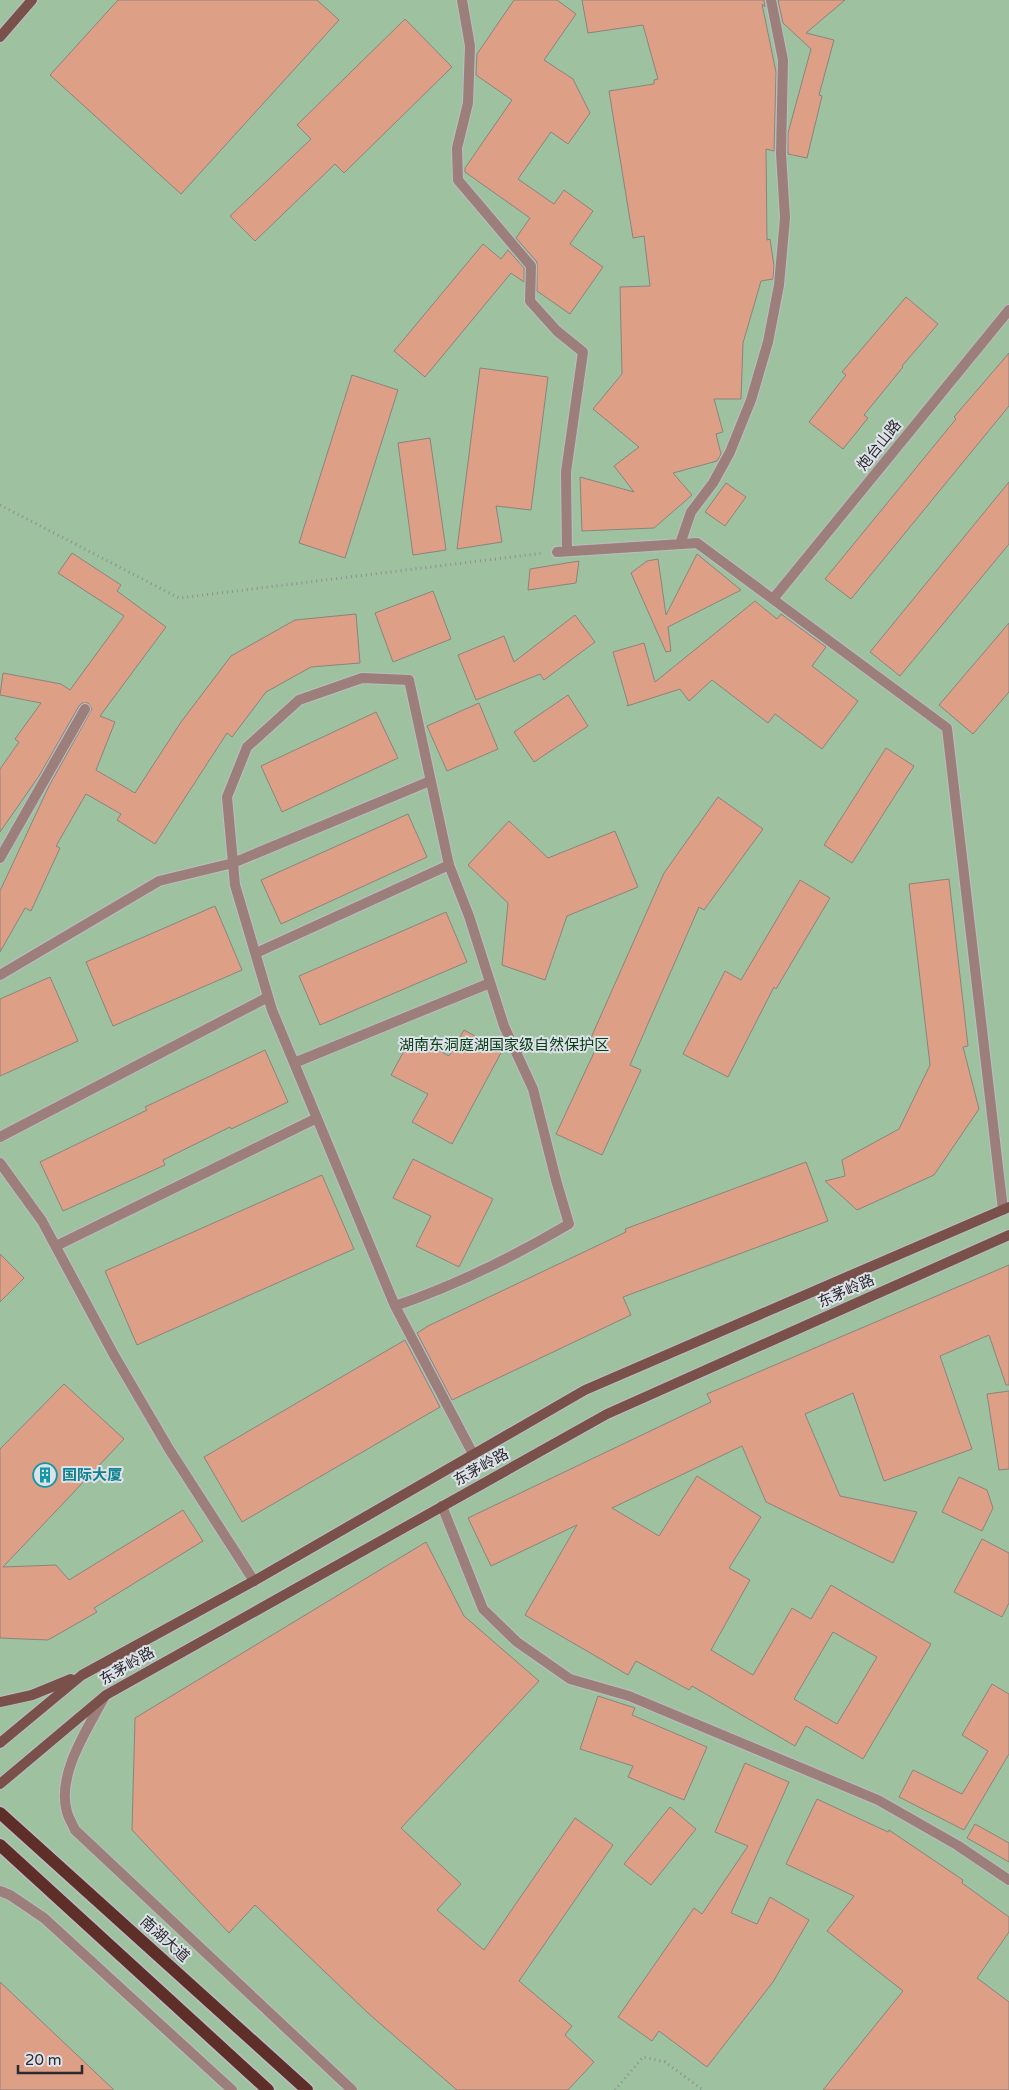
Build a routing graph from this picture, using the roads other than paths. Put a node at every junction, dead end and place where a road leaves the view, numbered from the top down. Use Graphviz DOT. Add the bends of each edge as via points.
graph roads {
  1 [pos="32,0"];
  2 [pos="462,0"];
  3 [pos="771,0"];
  4 [pos="0,37"];
  5 [pos="1009,310"];
  6 [pos="680,544"];
  7 [pos="773,600"];
  8 [pos="85,709"];
  9 [pos="430,781"];
  10 [pos="0,858"];
  11 [pos="233,863"];
  12 [pos="449,865"];
  13 [pos="256,953"];
  14 [pos="0,975"];
  15 [pos="490,982"];
  16 [pos="268,997"];
  17 [pos="294,1063"];
  18 [pos="317,1118"];
  19 [pos="0,1137"];
  20 [pos="0,1163"];
  21 [pos="1006,1209"];
  22 [pos="1009,1235"];
  23 [pos="56,1246"];
  24 [pos="395,1306"];
  25 [pos="473,1454"];
  26 [pos="442,1506"];
  27 [pos="254,1581"];
  28 [pos="82,1675"];
  29 [pos="106,1695"];
  30 [pos="0,1702"];
  31 [pos="0,1743"];
  32 [pos="0,1784"];
  33 [pos="0,1813"];
  34 [pos="0,1845"];
  35 [pos="1009,1880"];
  36 [pos="0,1891"];
  37 [pos="232,2090"];
  38 [pos="268,2090"];
  39 [pos="307,2090"];
  40 [pos="352,2090"];
  1 -- 4 [label="main road"];
  2 -- 6 [label="street" via="470,46 468,102 457,148 458,180 531,266 530,301 556,331 583,352 566,472 562,551"];
  3 -- 6 [label="street" via="783,60 781,153 785,218 779,285 768,342 750,400 730,452 691,512"];
  5 -- 7 [label="street, 炮台山路"];
  6 -- 7 [label="street" via="697,544"];
  7 -- 21 [label="street" via="947,728"];
  8 -- 10 [label="street"];
  9 -- 11 [label="street"];
  9 -- 11 [label="street" via="409,680 362,678 299,700 247,747 227,797"];
  9 -- 12 [label="street"];
  11 -- 13 [label="street" via="236,885"];
  11 -- 14 [label="street" via="159,881"];
  12 -- 13 [label="street"];
  12 -- 15 [label="street"];
  13 -- 16 [label="street"];
  15 -- 17 [label="street"];
  15 -- 24 [label="street" via="504,1026 533,1089 569,1224 524,1251 470,1277"];
  16 -- 17 [label="street"];
  16 -- 19 [label="street"];
  17 -- 18 [label="street"];
  18 -- 23 [label="street"];
  18 -- 24 [label="street"];
  20 -- 23 [label="street" via="42,1220"];
  21 -- 25 [label="main road, 东茅岭路" via="585,1390"];
  22 -- 26 [label="main road, 东茅岭路" via="607,1414"];
  23 -- 27 [label="street" via="169,1449"];
  24 -- 25 [label="street"];
  25 -- 27 [label="main road, 东茅岭路"];
  26 -- 29 [label="main road, 东茅岭路"];
  26 -- 35 [label="street" via="483,1609 517,1642 570,1679 629,1696 878,1800 957,1845"];
  27 -- 28 [label="main road, 东茅岭路"];
  28 -- 30 [label="main road"];
  28 -- 31 [label="main road, 东茅岭路"];
  29 -- 32 [label="main road, 东茅岭路"];
  29 -- 40 [label="street" via="76,1750 66,1784 67,1811 75,1830"];
  33 -- 39 [label="main road, 南湖大道"];
  34 -- 38 [label="main road"];
  36 -- 37 [label="street" via="44,1918"];
}
